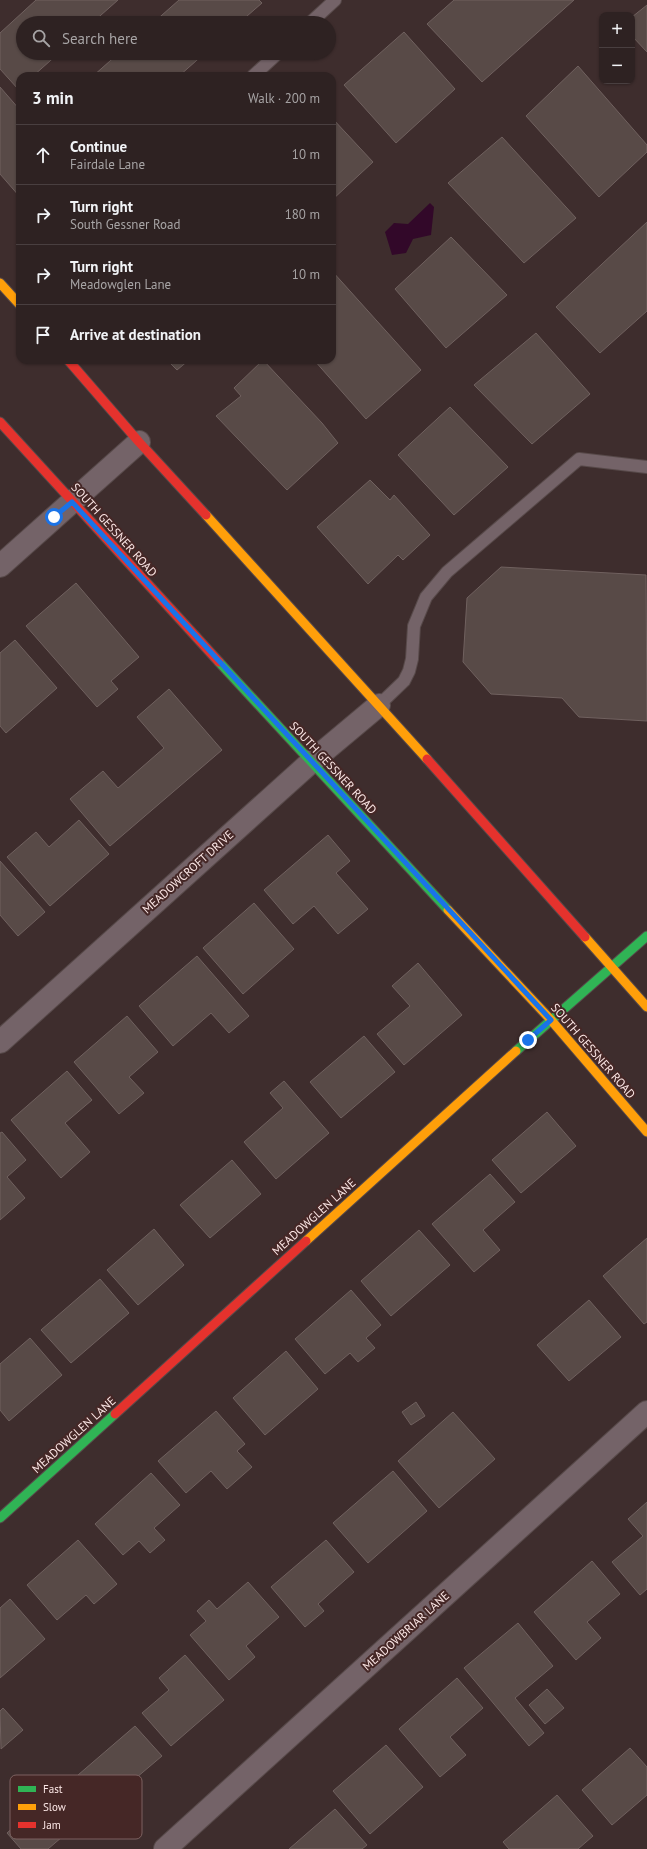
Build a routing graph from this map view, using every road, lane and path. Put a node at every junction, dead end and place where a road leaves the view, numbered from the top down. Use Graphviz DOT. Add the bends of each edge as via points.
graph roads {
  1 [pos="335,0"];
  2 [pos="318,16"];
  3 [pos="270,60"];
  4 [pos="257,72"];
  5 [pos="0,283"];
  6 [pos="16,292"];
  7 [pos="71,364"];
  8 [pos="0,422"];
  9 [pos="138,442"];
  10 [pos="647,467"];
  11 [pos="72,502"];
  12 [pos="0,566"];
  13 [pos="379,705"];
  14 [pos="311,762"];
  15 [pos="647,936"];
  16 [pos="611,968"];
  17 [pos="647,1007"];
  18 [pos="551,1020"];
  19 [pos="0,1042"];
  20 [pos="647,1132"];
  21 [pos="647,1412"];
  22 [pos="0,1518"];
  23 [pos="165,1849"];
  1 -- 2 [label="lane"];
  3 -- 4 [label="lane"];
  5 -- 6 [label="main road"];
  7 -- 9 [label="main road"];
  8 -- 11 [label="main road, SOUTH GESSNER ROAD"];
  9 -- 11 [label="street"];
  9 -- 13 [label="main road"];
  10 -- 13 [label="lane" via="579,459 447,572 426,597 419,611 414,626 412,659 404,682"];
  11 -- 12 [label="street"];
  11 -- 14 [label="main road, SOUTH GESSNER ROAD"];
  13 -- 14 [label="street, MEADOWCROFT DRIVE"];
  13 -- 16 [label="main road"];
  14 -- 18 [label="main road, SOUTH GESSNER ROAD"];
  14 -- 19 [label="street, MEADOWCROFT DRIVE"];
  15 -- 16 [label="main road, MEADOWGLEN LANE"];
  16 -- 17 [label="main road"];
  16 -- 18 [label="main road, MEADOWGLEN LANE"];
  18 -- 20 [label="main road, SOUTH GESSNER ROAD"];
  18 -- 22 [label="main road, MEADOWGLEN LANE"];
  21 -- 23 [label="street, MEADOWBRIAR LANE"];
}
